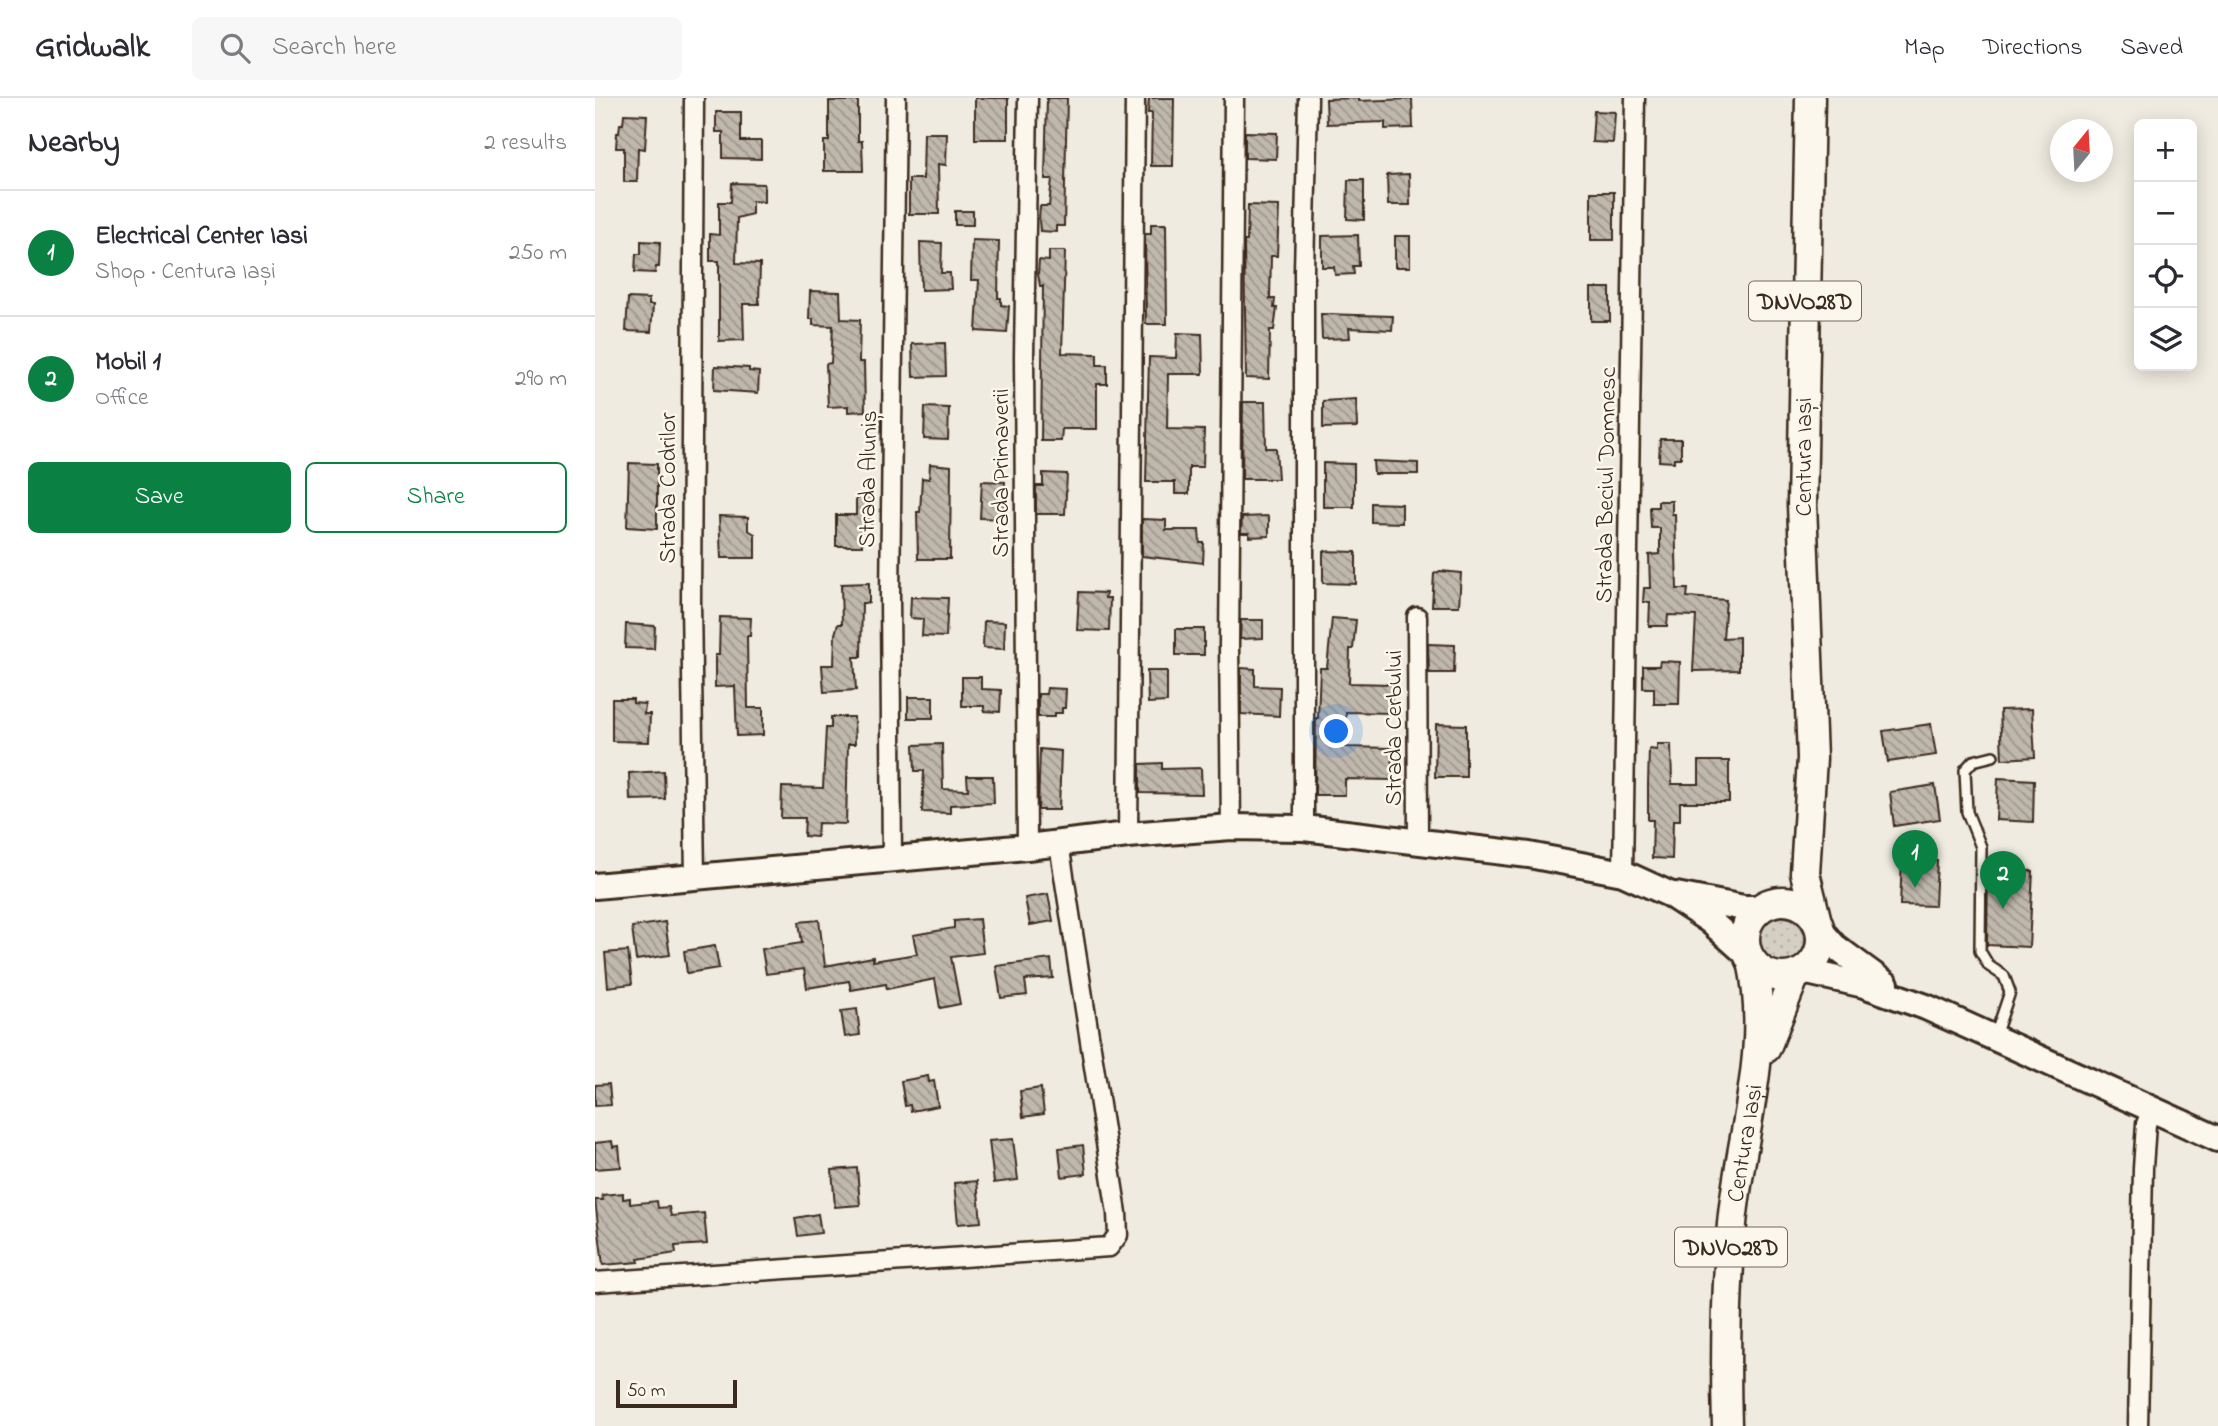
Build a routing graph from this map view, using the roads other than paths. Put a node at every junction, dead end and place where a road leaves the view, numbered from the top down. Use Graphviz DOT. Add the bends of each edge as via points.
graph roads {
  1 [pos="694,98"];
  2 [pos="896,98"];
  3 [pos="1028,98"];
  4 [pos="1135,98"];
  5 [pos="1234,98"];
  6 [pos="1308,98"];
  7 [pos="1635,98"];
  8 [pos="1809,98"];
  9 [pos="1417,617"];
  10 [pos="1993,756"];
  11 [pos="1808,815"];
  12 [pos="1231,827"];
  13 [pos="1304,828"];
  14 [pos="1128,835"];
  15 [pos="1418,839"];
  16 [pos="1059,844"];
  17 [pos="1027,847"];
  18 [pos="892,860"];
  19 [pos="1623,873"];
  20 [pos="695,878"];
  21 [pos="595,886"];
  22 [pos="1669,894"];
  23 [pos="1763,906"];
  24 [pos="1818,926"];
  25 [pos="1750,958"];
  26 [pos="1799,973"];
  27 [pos="1926,1007"];
  28 [pos="1994,1040"];
  29 [pos="1757,1070"];
  30 [pos="2152,1109"];
  31 [pos="2218,1139"];
  32 [pos="595,1282"];
  33 [pos="1727,1426"];
  34 [pos="2138,1426"];
  1 -- 20 [label="street, Strada Codrilor" via="691,602"];
  2 -- 18 [label="street, Strada Aluniș"];
  3 -- 17 [label="street, Strada Primaverii"];
  4 -- 14 [label="street"];
  5 -- 12 [label="street"];
  6 -- 13 [label="street"];
  7 -- 19 [label="street, Strada Beciul Domnesc"];
  8 -- 11 [label="main road, Centura Iași / DNVO28D" via="1802,413 1804,596 1812,722"];
  9 -- 15 [label="street, Strada Cerbului"];
  10 -- 28 [label="lane" via="1973,761 1965,770 1967,812 1981,847 1980,951 1989,966 2004,976 2010,992"];
  11 -- 23 [label="main road, Centura Iași / DNVO28D" via="1787,873"];
  11 -- 24 [label="main road, Centura Iași / DNVO28D" via="1805,873"];
  12 -- 13 [label="main road"];
  12 -- 14 [label="main road"];
  13 -- 15 [label="main road"];
  14 -- 16 [label="main road"];
  15 -- 19 [label="main road"];
  16 -- 17 [label="main road"];
  16 -- 32 [label="street" via="1117,1213 1118,1235 1109,1247"];
  17 -- 18 [label="main road"];
  18 -- 20 [label="main road"];
  19 -- 22 [label="main road"];
  20 -- 21 [label="main road"];
  22 -- 23 [label="main road" via="1744,908"];
  22 -- 25 [label="main road" via="1710,921"];
  23 -- 24 [label="main road" via="1789,901 1810,912"];
  23 -- 25 [label="main road" via="1746,929"];
  24 -- 26 [label="main road" via="1816,957"];
  24 -- 27 [label="main road" via="1834,946 1874,976"];
  25 -- 26 [label="main road" via="1771,975"];
  25 -- 29 [label="main road, Centura Iași / DNVO28D" via="1759,1002"];
  26 -- 27 [label="main road" via="1864,985"];
  26 -- 29 [label="main road, Centura Iași / DNVO28D"];
  27 -- 28 [label="main road"];
  28 -- 30 [label="main road"];
  29 -- 33 [label="main road, Centura Iași / DNVO28D" via="1732,1222 1725,1354"];
  30 -- 31 [label="main road"];
  30 -- 34 [label="street" via="2146,1124 2143,1168"];
}
